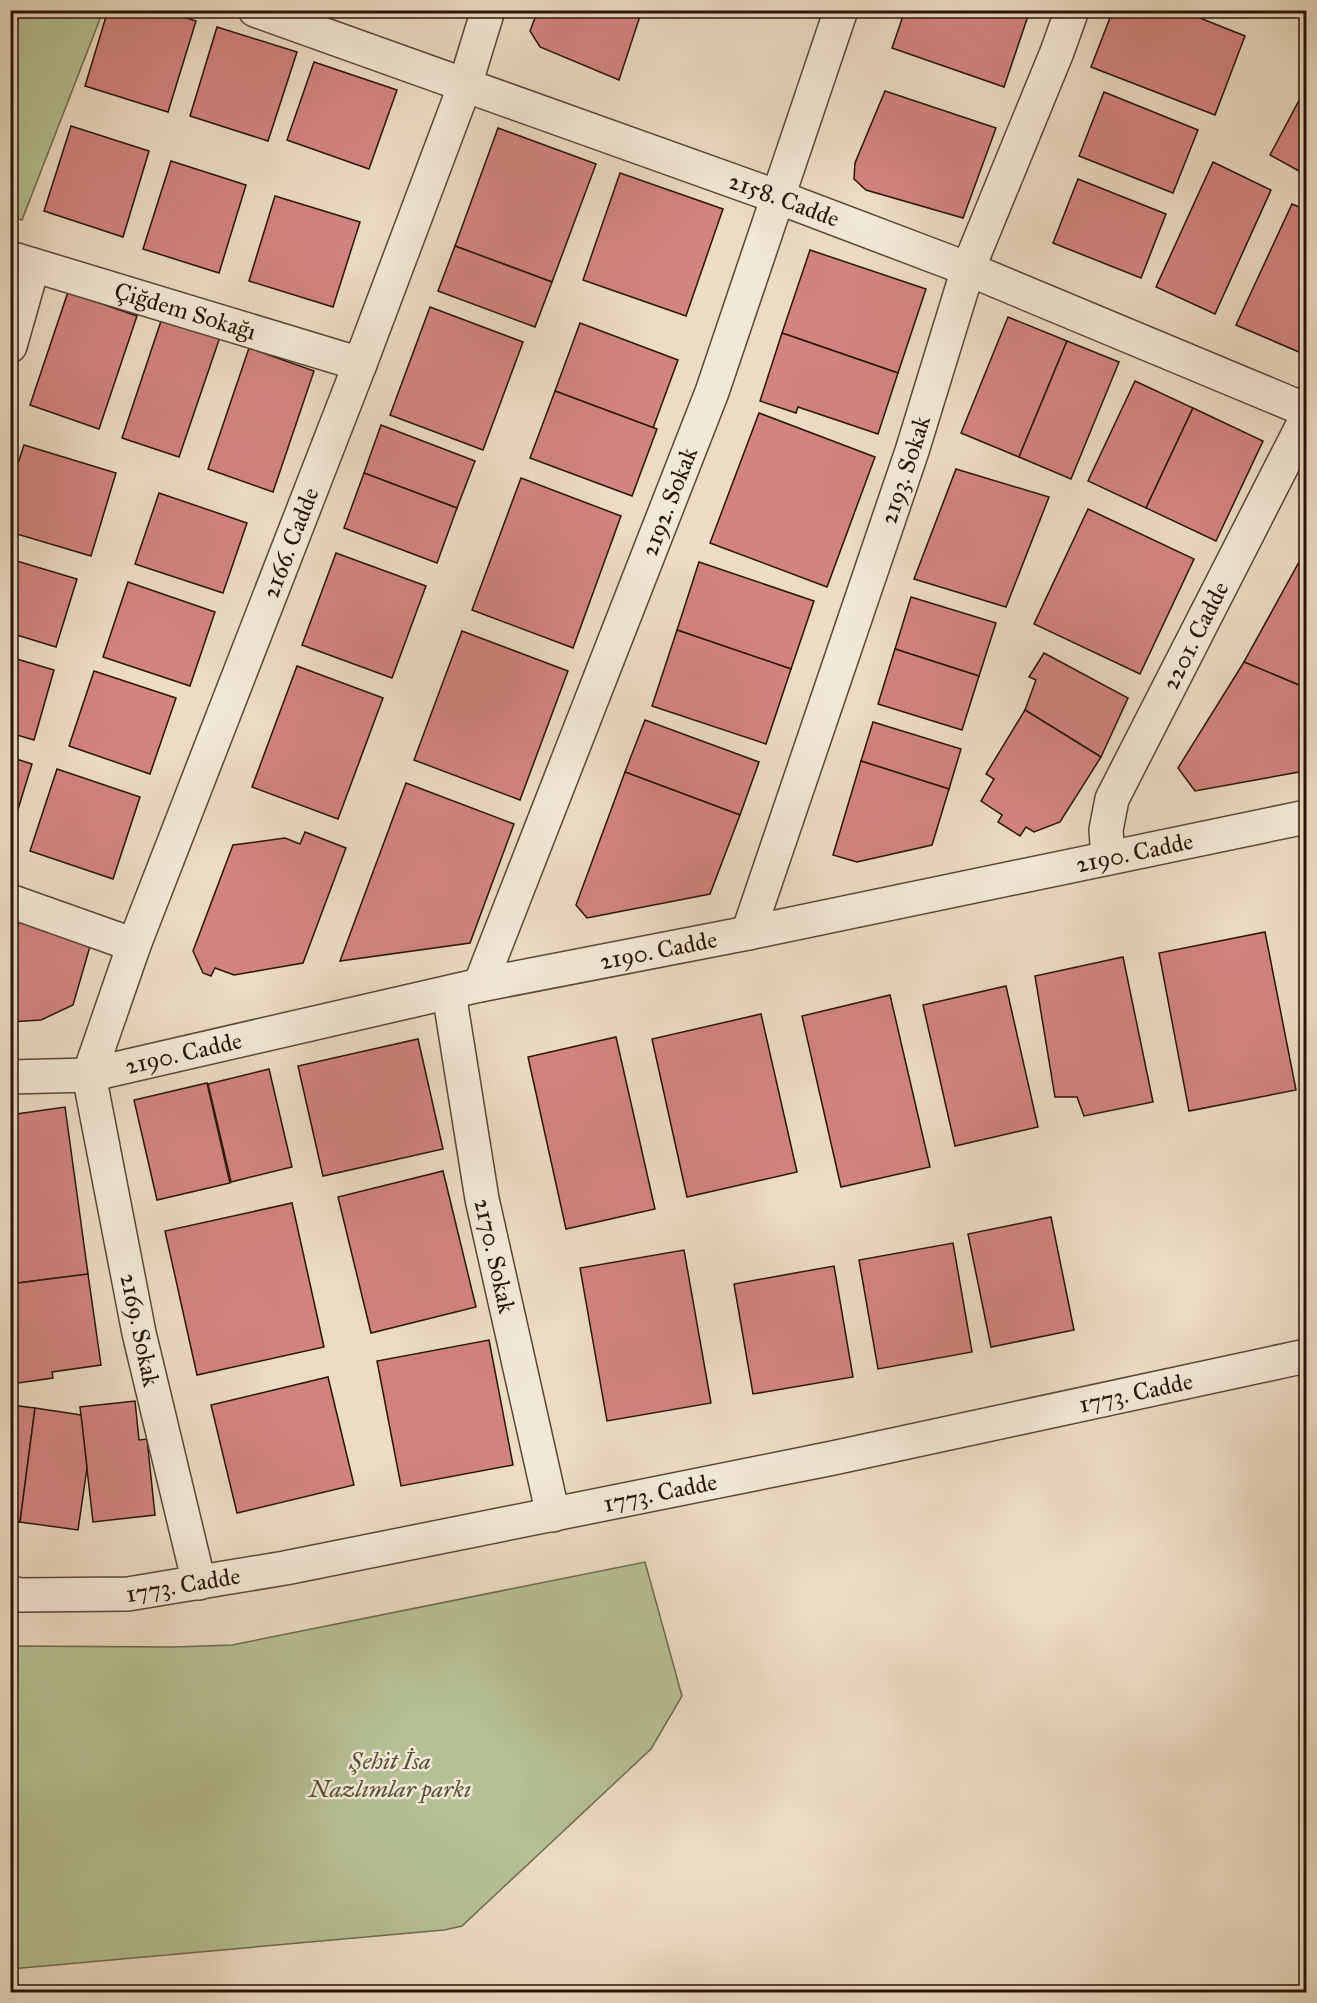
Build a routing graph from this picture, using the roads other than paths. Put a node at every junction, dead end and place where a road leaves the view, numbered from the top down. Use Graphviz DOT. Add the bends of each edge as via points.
graph roads {
  1 [pos="255,10"];
  2 [pos="488,10"];
  3 [pos="841,10"];
  4 [pos="1072,10"];
  5 [pos="465,85"];
  6 [pos="778,197"];
  7 [pos="22,261"];
  8 [pos="968,269"];
  9 [pos="10,346"];
  10 [pos="360,364"];
  11 [pos="1306,410"];
  12 [pos="1306,419"];
  13 [pos="1306,817"];
  14 [pos="1107,858"];
  15 [pos="10,901"];
  16 [pos="748,933"];
  17 [pos="134,945"];
  18 [pos="465,989"];
  19 [pos="90,1075"];
  20 [pos="10,1077"];
  21 [pos="1306,1356"];
  22 [pos="553,1515"];
  23 [pos="199,1583"];
  24 [pos="10,1593"];
  1 -- 5 [label="street, 2158. Cadde"];
  2 -- 5 [label="street, 2166. Cadde"];
  3 -- 6 [label="street, 2192. Sokak"];
  4 -- 8 [label="street, 2193. Sokak"];
  5 -- 6 [label="street, 2158. Cadde"];
  5 -- 10 [label="street, 2166. Cadde"];
  6 -- 8 [label="street, 2158. Cadde"];
  6 -- 18 [label="street, 2192. Sokak" via="711,392"];
  7 -- 9 [label="street"];
  7 -- 10 [label="street, Çiğdem Sokağı"];
  8 -- 11 [label="street, 2158. Cadde"];
  8 -- 16 [label="street, 2193. Sokak" via="912,452"];
  10 -- 17 [label="street, 2166. Cadde"];
  12 -- 14 [label="street, 2201. Cadde" via="1112,799 1106,830"];
  13 -- 14 [label="street, 2190. Cadde"];
  14 -- 16 [label="street, 2190. Cadde"];
  15 -- 17 [label="street"];
  16 -- 18 [label="street, 2190. Cadde"];
  17 -- 19 [label="street, 2166. Cadde"];
  18 -- 19 [label="street, 2190. Cadde"];
  18 -- 22 [label="street, 2170. Sokak" via="482,1198"];
  19 -- 20 [label="street, 2190. Cadde"];
  19 -- 23 [label="street, 2169. Sokak" via="139,1333"];
  21 -- 22 [label="street, 1773. Cadde"];
  22 -- 23 [label="street, 1773. Cadde"];
  23 -- 24 [label="street, 1773. Cadde" via="128,1594"];
}
